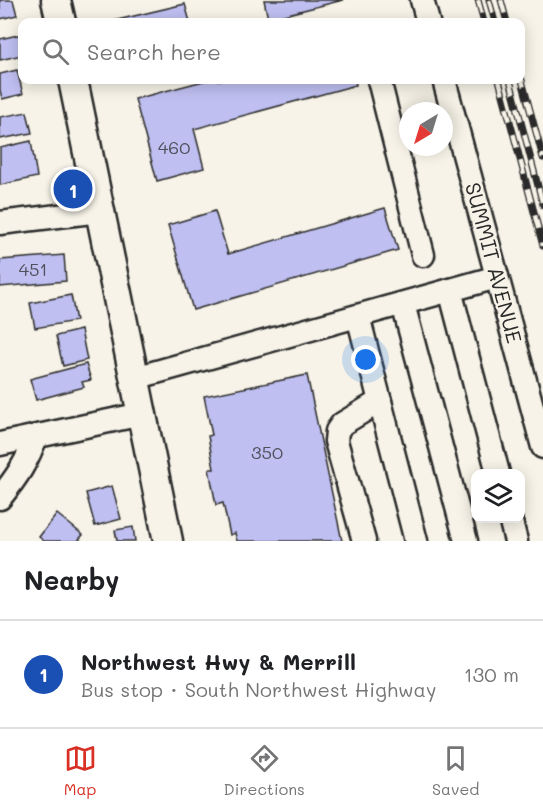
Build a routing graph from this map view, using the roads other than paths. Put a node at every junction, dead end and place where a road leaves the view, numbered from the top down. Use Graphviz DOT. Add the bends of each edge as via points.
graph roads {
  1 [pos="56,0"];
  2 [pos="422,0"];
  3 [pos="60,18"];
  4 [pos="427,18"];
  5 [pos="73,84"];
  6 [pos="380,84"];
  7 [pos="445,84"];
  8 [pos="100,211"];
  9 [pos="0,223"];
  10 [pos="423,255"];
  11 [pos="497,277"];
  12 [pos="450,290"];
  13 [pos="403,303"];
  14 [pos="358,316"];
  15 [pos="135,378"];
  16 [pos="380,401"];
  17 [pos="142,414"];
  18 [pos="36,436"];
  19 [pos="0,444"];
  20 [pos="543,447"];
  21 [pos="497,469"];
  22 [pos="0,498"];
  23 [pos="511,523"];
  24 [pos="168,541"];
  25 [pos="364,541"];
  26 [pos="416,541"];
  27 [pos="466,541"];
  28 [pos="516,541"];
  1 -- 3 [label="main road"];
  2 -- 4 [label="street"];
  5 -- 8 [label="main road"];
  6 -- 10 [label="street"];
  7 -- 11 [label="street, SUMMIT AVENUE"];
  8 -- 9 [label="street"];
  8 -- 15 [label="main road"];
  11 -- 12 [label="street"];
  11 -- 20 [label="street, SUMMIT AVENUE"];
  12 -- 13 [label="street"];
  12 -- 21 [label="street"];
  13 -- 14 [label="street"];
  13 -- 27 [label="street"];
  14 -- 15 [label="street"];
  14 -- 16 [label="street"];
  15 -- 17 [label="main road"];
  16 -- 25 [label="street" via="337,431 336,441"];
  16 -- 26 [label="street"];
  17 -- 18 [label="street"];
  17 -- 24 [label="main road"];
  18 -- 19 [label="street"];
  18 -- 22 [label="street" via="21,471"];
  23 -- 28 [label="street"];
}
